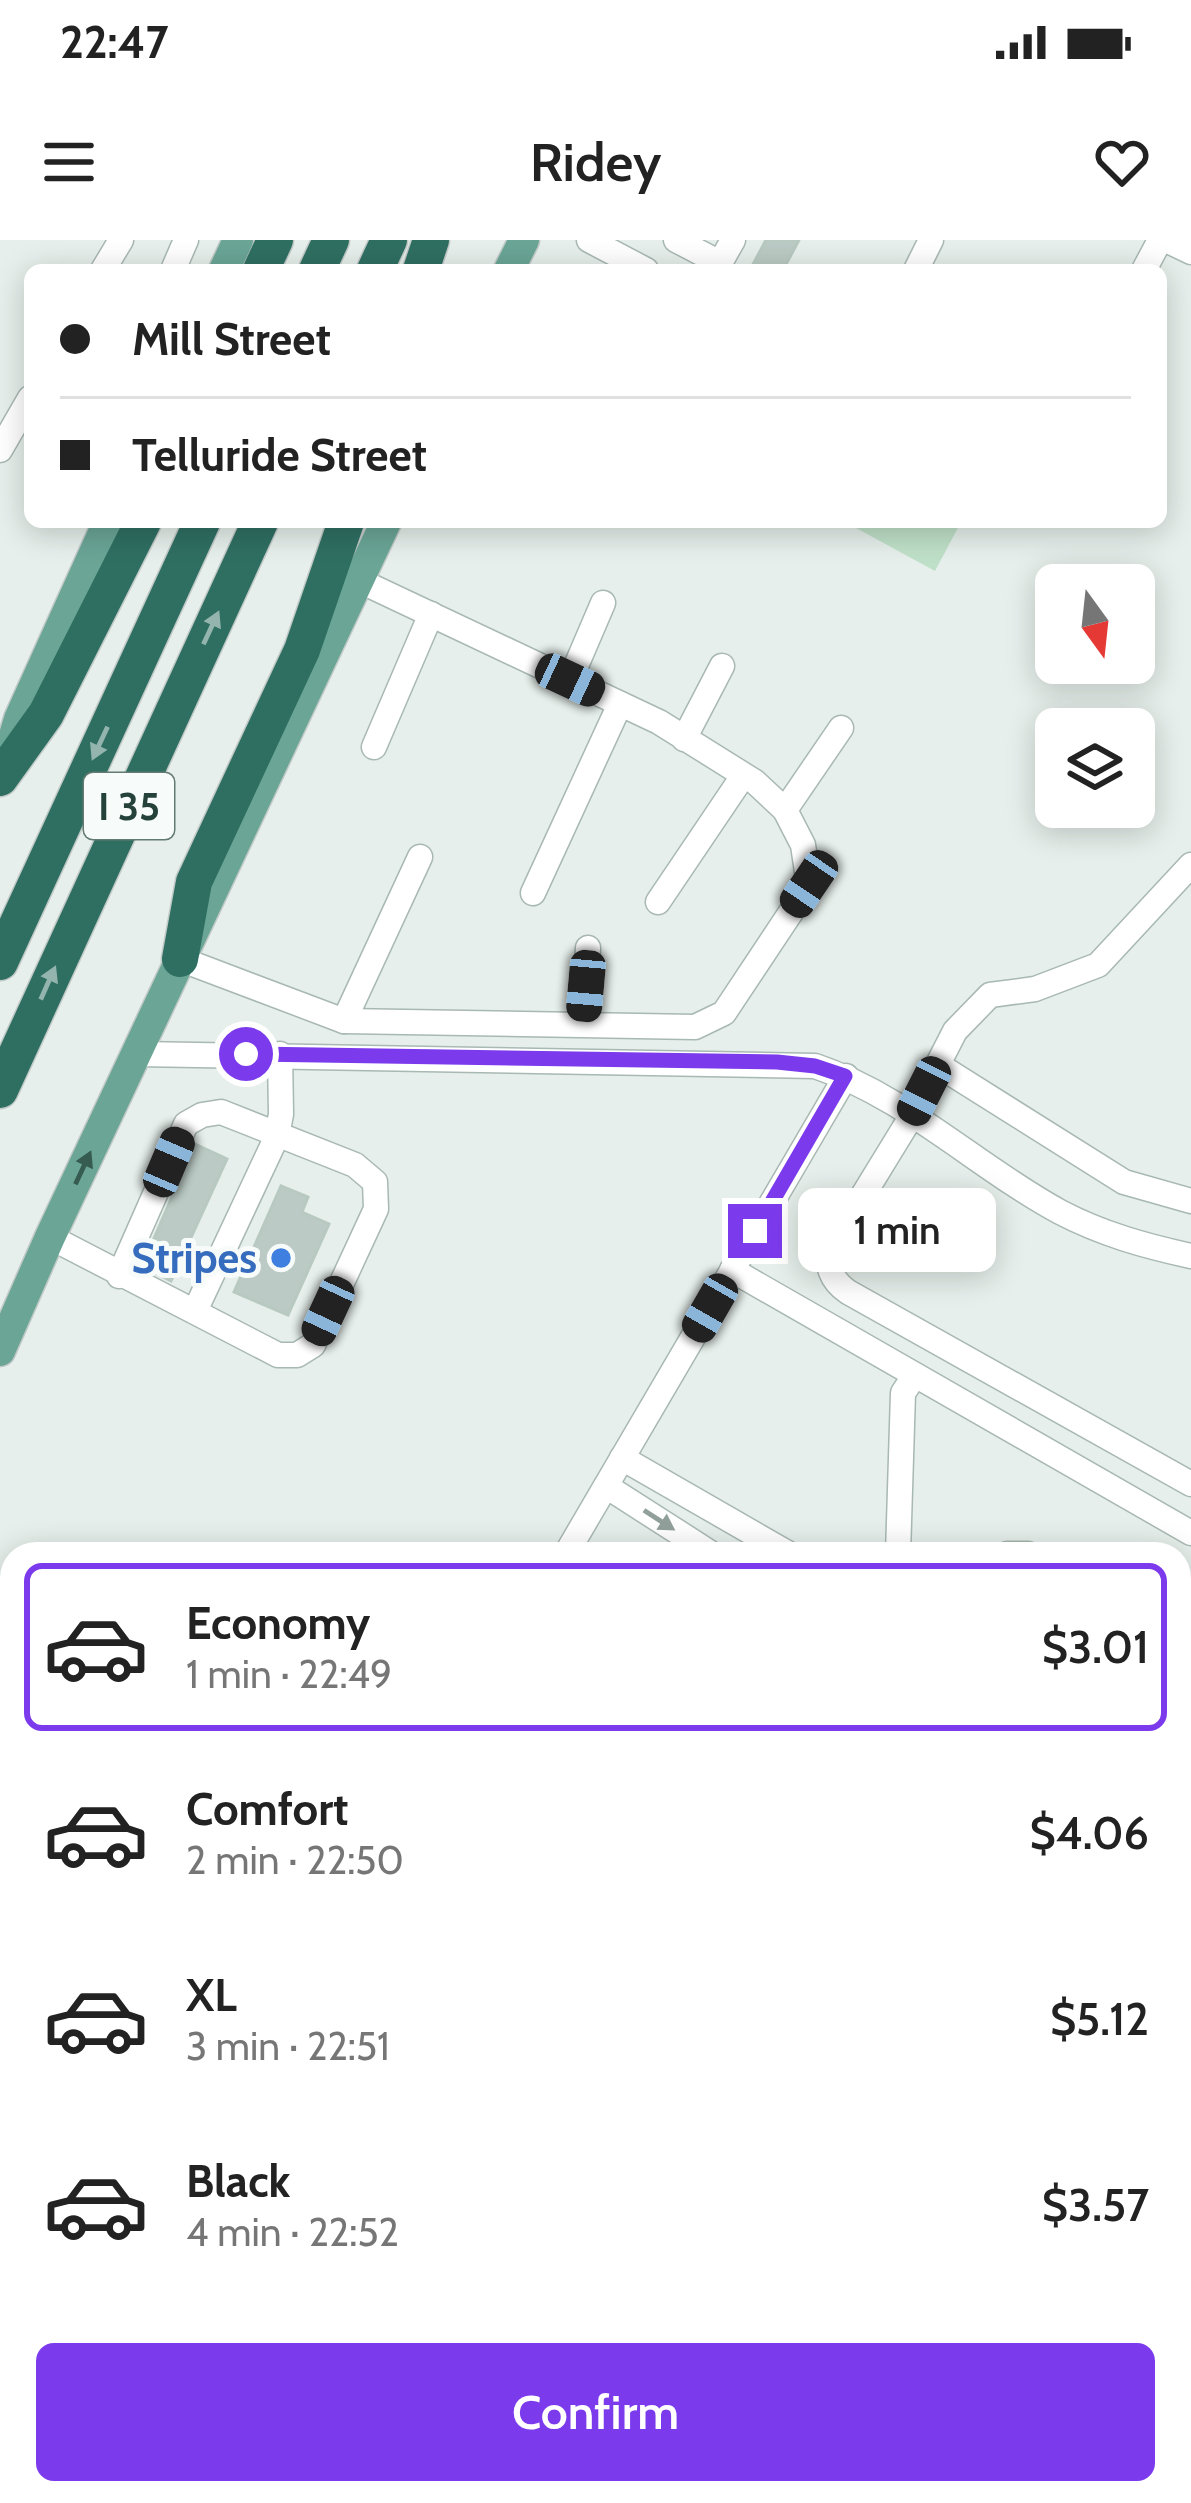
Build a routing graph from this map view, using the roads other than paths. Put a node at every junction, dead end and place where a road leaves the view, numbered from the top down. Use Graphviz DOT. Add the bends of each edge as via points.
graph roads {
  1 [pos="589,240"];
  2 [pos="676,240"];
  3 [pos="733,240"];
  4 [pos="1163,240"];
  5 [pos="1191,253"];
  6 [pos="635,264"];
  7 [pos="24,408"];
  8 [pos="0,450"];
  9 [pos="105,528"];
  10 [pos="140,528"];
  11 [pos="199,528"];
  12 [pos="257,528"];
  13 [pos="344,528"];
  14 [pos="383,528"];
  15 [pos="358,580"];
  16 [pos="603,603"];
  17 [pos="431,614"];
  18 [pos="722,666"];
  19 [pos="570,680"];
  20 [pos="620,704"];
  21 [pos="841,728"];
  22 [pos="684,739"];
  23 [pos="374,746"];
  24 [pos="742,776"];
  25 [pos="0,779"];
  26 [pos="785,810"];
  27 [pos="420,857"];
  28 [pos="1191,865"];
  29 [pos="533,893"];
  30 [pos="658,902"];
  31 [pos="588,948"];
  32 [pos="180,959"];
  33 [pos="0,962"];
  34 [pos="344,1021"];
  35 [pos="583,1024"];
  36 [pos="137,1054"];
  37 [pos="280,1054"];
  38 [pos="938,1065"];
  39 [pos="845,1076"];
  40 [pos="0,1090"];
  41 [pos="911,1117"];
  42 [pos="277,1136"];
  43 [pos="1191,1201"];
  44 [pos="50,1237"];
  45 [pos="1191,1256"];
  46 [pos="732,1270"];
  47 [pos="119,1276"];
  48 [pos="194,1311"];
  49 [pos="0,1351"];
  50 [pos="915,1375"];
  51 [pos="622,1458"];
  52 [pos="1191,1484"];
  53 [pos="606,1486"];
  54 [pos="714,1512"];
  55 [pos="1191,1532"];
  56 [pos="573,1542"];
  57 [pos="693,1542"];
  58 [pos="706,1542"];
  59 [pos="768,1542"];
  60 [pos="898,1542"];
  1 -- 6 [label="street"];
  2 -- 3 [label="street" via="720,263"];
  4 -- 5 [label="street"];
  7 -- 8 [label="street"];
  9 -- 25 [label="main road" via="19,718"];
  10 -- 25 [label="highway" via="46,714"];
  11 -- 33 [label="highway, I 35, one-way"];
  40 -- 12 [label="highway, I 35, one-way"];
  13 -- 32 [label="highway" via="302,650 194,882"];
  14 -- 15 [label="main road"];
  15 -- 17 [label="street"];
  15 -- 32 [label="main road"];
  16 -- 19 [label="street"];
  17 -- 19 [label="street"];
  17 -- 23 [label="street"];
  18 -- 22 [label="street"];
  19 -- 20 [label="street"];
  20 -- 22 [label="street"];
  20 -- 29 [label="street"];
  21 -- 26 [label="street"];
  22 -- 24 [label="street"];
  24 -- 26 [label="street"];
  24 -- 30 [label="street"];
  26 -- 35 [label="street" via="803,845 809,884 724,1013 695,1027"];
  27 -- 34 [label="street"];
  28 -- 38 [label="street" via="1098,965 1035,989 990,994 955,1031"];
  31 -- 35 [label="street"];
  32 -- 34 [label="street"];
  32 -- 36 [label="main road"];
  34 -- 35 [label="street"];
  36 -- 37 [label="street"];
  44 -- 36 [label="main road, one-way"];
  37 -- 39 [label="street" via="777,1062"];
  37 -- 42 [label="street"];
  38 -- 41 [label="street"];
  38 -- 43 [label="street" via="1124,1182"];
  39 -- 41 [label="street"];
  39 -- 46 [label="street"];
  41 -- 45 [label="street" via="1060,1211 1126,1241"];
  41 -- 52 [label="street" via="832,1246 828,1264 839,1286"];
  42 -- 47 [label="street" via="221,1112 186,1124"];
  42 -- 48 [label="street"];
  42 -- 48 [label="street" via="355,1165 375,1182 376,1209 313,1345 278,1355"];
  44 -- 47 [label="street"];
  44 -- 49 [label="main road"];
  46 -- 50 [label="street"];
  46 -- 51 [label="street"];
  47 -- 48 [label="street"];
  50 -- 55 [label="street"];
  50 -- 60 [label="street" via="903,1394"];
  51 -- 53 [label="street"];
  51 -- 54 [label="street"];
  53 -- 56 [label="street"];
  53 -- 57 [label="street, one-way"];
  54 -- 58 [label="street"];
  54 -- 59 [label="street"];
}
